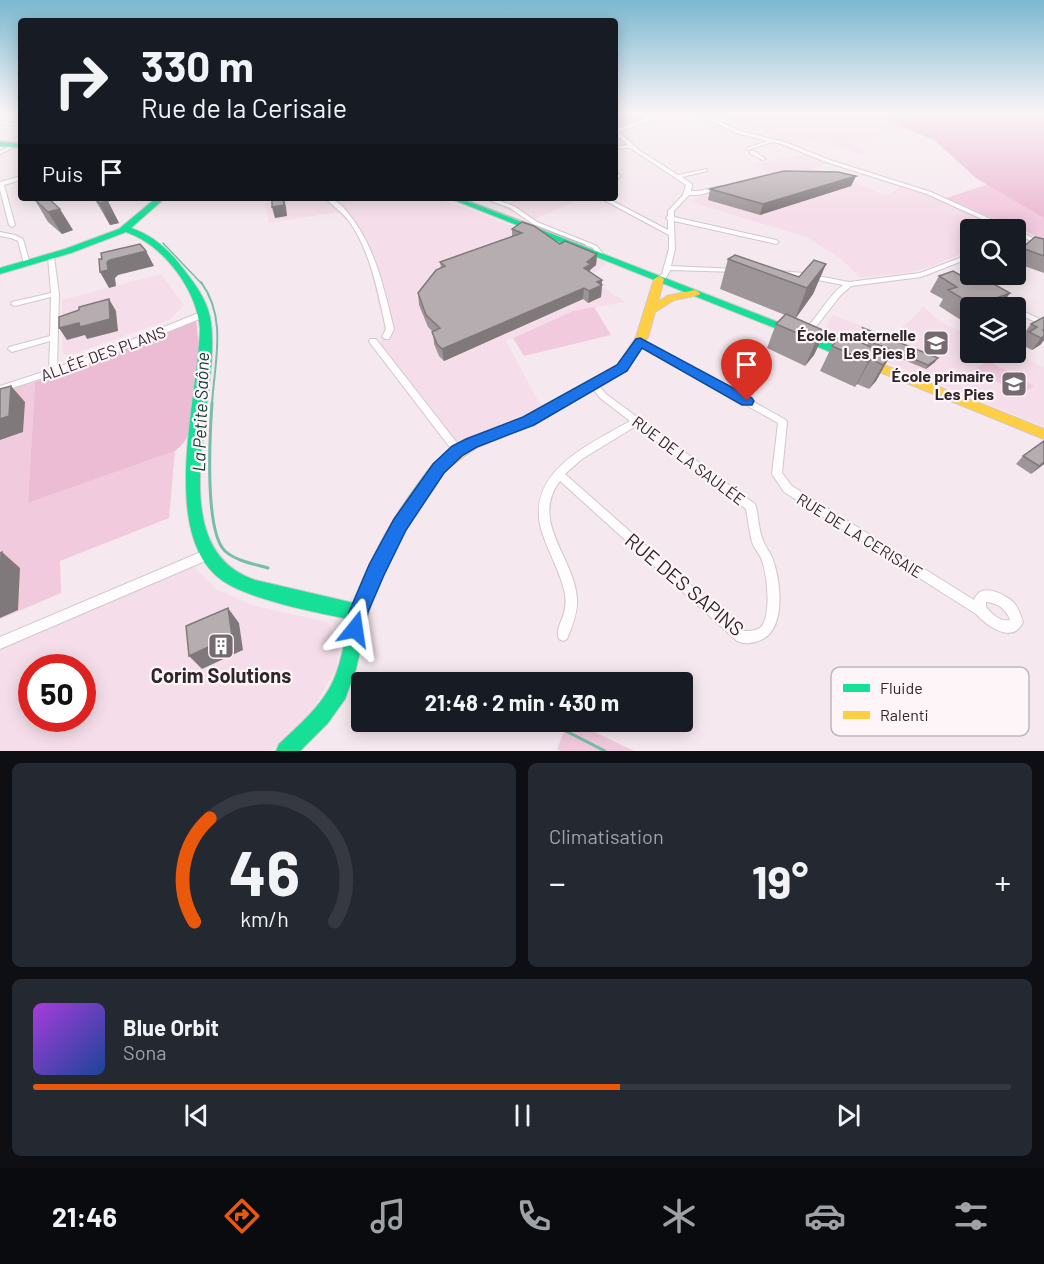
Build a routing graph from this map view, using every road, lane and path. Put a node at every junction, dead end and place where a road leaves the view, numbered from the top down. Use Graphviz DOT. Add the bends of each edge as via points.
graph roads {
  1 [pos="16,147"];
  2 [pos="632,147"];
  3 [pos="758,147"];
  4 [pos="792,147"];
  5 [pos="0,153"];
  6 [pos="764,159"];
  7 [pos="705,170"];
  8 [pos="679,176"];
  9 [pos="18,179"];
  10 [pos="1,184"];
  11 [pos="732,186"];
  12 [pos="688,193"];
  13 [pos="158,201"];
  14 [pos="331,201"];
  15 [pos="452,201"];
  16 [pos="461,201"];
  17 [pos="495,201"];
  18 [pos="609,201"];
  19 [pos="618,201"];
  20 [pos="988,219"];
  21 [pos="670,221"];
  22 [pos="12,225"];
  23 [pos="127,229"];
  24 [pos="0,234"];
  25 [pos="671,234"];
  26 [pos="1026,238"];
  27 [pos="776,242"];
  28 [pos="1044,245"];
  29 [pos="600,254"];
  30 [pos="51,257"];
  31 [pos="960,261"];
  32 [pos="27,264"];
  33 [pos="668,268"];
  34 [pos="0,271"];
  35 [pos="743,271"];
  36 [pos="774,273"];
  37 [pos="659,279"];
  38 [pos="849,284"];
  39 [pos="696,293"];
  40 [pos="983,293"];
  41 [pos="55,294"];
  42 [pos="990,297"];
  43 [pos="15,304"];
  44 [pos="649,311"];
  45 [pos="204,314"];
  46 [pos="1026,315"];
  47 [pos="1044,324"];
  48 [pos="801,335"];
  49 [pos="386,337"];
  50 [pos="52,338"];
  51 [pos="373,341"];
  52 [pos="640,342"];
  53 [pos="12,349"];
  54 [pos="53,372"];
  55 [pos="590,388"];
  56 [pos="0,389"];
  57 [pos="637,421"];
  58 [pos="1044,434"];
  59 [pos="458,451"];
  60 [pos="558,474"];
  61 [pos="208,554"];
  62 [pos="768,568"];
  63 [pos="980,610"];
  64 [pos="359,612"];
  65 [pos="563,635"];
  66 [pos="0,644"];
  67 [pos="285,751"];
  1 -- 5 [label="street"];
  2 -- 8 [label="street"];
  3 -- 6 [label="street" via="751,150"];
  4 -- 20 [label="street" via="937,196"];
  7 -- 8 [label="street"];
  8 -- 12 [label="street" via="689,184"];
  9 -- 10 [label="street"];
  10 -- 22 [label="street"];
  11 -- 12 [label="street"];
  12 -- 21 [label="street" via="671,211"];
  13 -- 23 [label="main road"];
  14 -- 49 [label="street" via="350,217 364,240 390,329"];
  15 -- 37 [label="main road"];
  16 -- 29 [label="main road"];
  17 -- 29 [label="street" via="512,207 535,223 595,247"];
  18 -- 25 [label="street"];
  19 -- 21 [label="street" via="664,224"];
  21 -- 25 [label="street"];
  21 -- 27 [label="street"];
  23 -- 30 [label="main road"];
  23 -- 45 [label="main road" via="148,237 162,252 192,286"];
  24 -- 32 [label="street" via="21,240"];
  25 -- 33 [label="street"];
  26 -- 28 [label="street"];
  29 -- 37 [label="main road"];
  30 -- 32 [label="main road"];
  30 -- 41 [label="street"];
  31 -- 38 [label="street" via="941,271"];
  32 -- 34 [label="main road"];
  33 -- 35 [label="street"];
  33 -- 37 [label="street"];
  36 -- 38 [label="street"];
  37 -- 39 [label="main road"];
  37 -- 44 [label="main road"];
  38 -- 48 [label="street" via="840,289 817,323"];
  39 -- 44 [label="main road" via="671,298"];
  39 -- 48 [label="main road"];
  40 -- 42 [label="street"];
  41 -- 43 [label="street"];
  41 -- 50 [label="street"];
  44 -- 52 [label="main road"];
  45 -- 54 [label="street, ALLÉE DES PLANS"];
  45 -- 61 [label="main road" via="206,356 196,452 195,514"];
  46 -- 47 [label="street"];
  48 -- 58 [label="main road"];
  50 -- 53 [label="street"];
  50 -- 54 [label="street"];
  51 -- 59 [label="street"];
  52 -- 55 [label="main road" via="622,368"];
  52 -- 63 [label="street, RUE DE LA CERISAIE" via="783,422 777,468 782,483"];
  54 -- 56 [label="street, ALLÉE DES PLANS"];
  55 -- 57 [label="street, RUE DE LA SAULÉE"];
  55 -- 59 [label="main road" via="529,421"];
  57 -- 60 [label="street"];
  57 -- 62 [label="street, RUE DE LA SAULÉE" via="752,507 758,545"];
  59 -- 64 [label="main road" via="438,468 400,525"];
  60 -- 62 [label="street, RUE DES SAPINS" via="741,637 761,636 772,619"];
  60 -- 65 [label="street" via="546,493 543,514 545,530 571,595"];
  61 -- 64 [label="main road" via="232,578 254,587"];
  61 -- 66 [label="street"];
  64 -- 67 [label="main road" via="338,692 324,713"];
}
